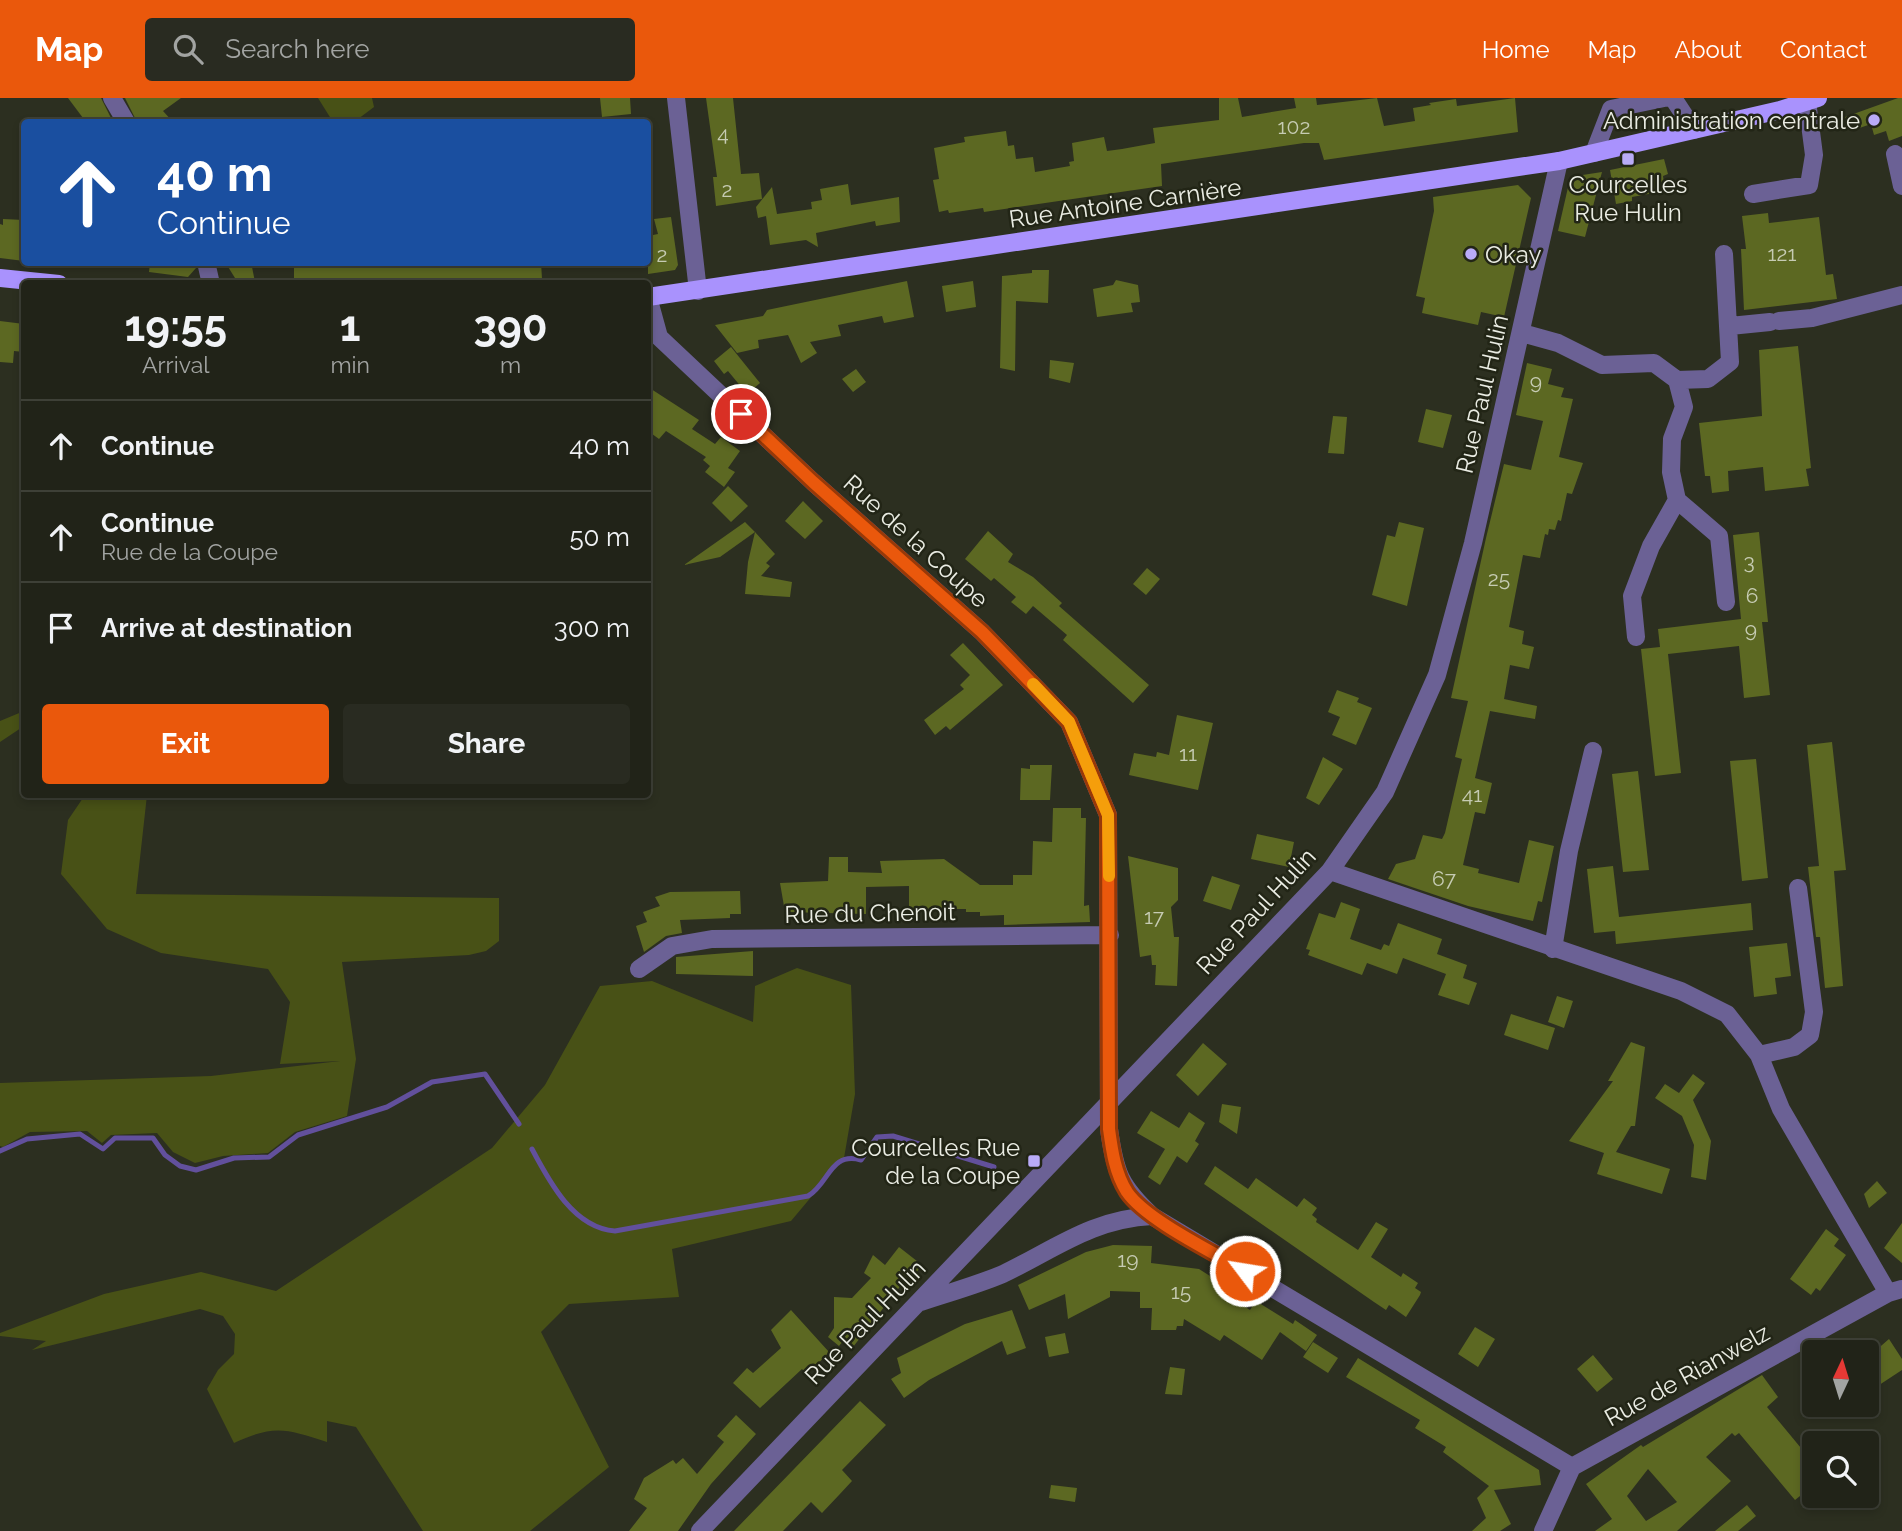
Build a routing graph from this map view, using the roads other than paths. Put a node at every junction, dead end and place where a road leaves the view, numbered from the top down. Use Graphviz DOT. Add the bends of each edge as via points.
graph roads {
  1 [pos="112,98"];
  2 [pos="676,98"];
  3 [pos="1664,98"];
  4 [pos="1673,98"];
  5 [pos="1812,100"];
  6 [pos="124,119"];
  7 [pos="1695,130"];
  8 [pos="1594,153"];
  9 [pos="1895,155"];
  10 [pos="1559,161"];
  11 [pos="1902,186"];
  12 [pos="1753,194"];
  13 [pos="1724,254"];
  14 [pos="0,278"];
  15 [pos="21,280"];
  16 [pos="698,291"];
  17 [pos="1902,295"];
  18 [pos="651,297"];
  19 [pos="651,308"];
  20 [pos="1730,326"];
  21 [pos="1522,332"];
  22 [pos="1677,380"];
  23 [pos="1677,500"];
  24 [pos="1726,602"];
  25 [pos="1636,637"];
  26 [pos="1593,751"];
  27 [pos="1329,871"];
  28 [pos="1798,888"];
  29 [pos="1110,935"];
  30 [pos="1553,948"];
  31 [pos="639,969"];
  32 [pos="1759,1055"];
  33 [pos="1111,1099"];
  34 [pos="1152,1216"];
  35 [pos="1895,1291"];
  36 [pos="917,1303"];
  37 [pos="1572,1467"];
  38 [pos="701,1531"];
  39 [pos="1543,1531"];
  1 -- 6 [label="street"];
  2 -- 16 [label="street"];
  3 -- 8 [label="street" via="1611,108"];
  4 -- 7 [label="street"];
  5 -- 7 [label="main road, Rue Antoine Carnière"];
  5 -- 12 [label="street" via="1814,155 1809,185"];
  7 -- 8 [label="main road, Rue Antoine Carnière"];
  8 -- 10 [label="main road, Rue Antoine Carnière"];
  9 -- 11 [label="street"];
  10 -- 16 [label="main road, Rue Antoine Carnière"];
  10 -- 21 [label="street, Rue Paul Hulin"];
  13 -- 20 [label="street"];
  14 -- 15 [label="main road"];
  16 -- 18 [label="main road, Rue Antoine Carnière"];
  17 -- 20 [label="street" via="1812,318"];
  19 -- 29 [label="street, Rue de la Coupe" via="659,337 982,632 1069,722 1108,815"];
  20 -- 22 [label="street" via="1730,362 1707,379"];
  21 -- 22 [label="street" via="1558,342 1602,365 1654,363"];
  21 -- 27 [label="street, Rue Paul Hulin" via="1437,676 1385,792"];
  22 -- 23 [label="street" via="1684,407 1672,439 1671,472"];
  23 -- 24 [label="street" via="1719,536"];
  23 -- 25 [label="street" via="1651,546 1632,596"];
  26 -- 30 [label="street" via="1566,864"];
  27 -- 30 [label="street"];
  27 -- 33 [label="street, Rue Paul Hulin"];
  28 -- 32 [label="street" via="1814,1013 1810,1035 1794,1047"];
  29 -- 31 [label="street, Rue du Chenoit" via="712,939 673,946"];
  29 -- 33 [label="street, Rue de la Coupe"];
  30 -- 32 [label="street" via="1681,991 1727,1014"];
  32 -- 35 [label="street" via="1782,1110"];
  33 -- 34 [label="street, Rue de la Coupe" via="1114,1163 1128,1194"];
  33 -- 36 [label="street, Rue Paul Hulin"];
  34 -- 36 [label="street" via="1121,1217 1001,1274"];
  34 -- 37 [label="street, Rue de la Coupe"];
  35 -- 37 [label="street, Rue de Rianwelz"];
  36 -- 38 [label="street, Rue Paul Hulin"];
  37 -- 39 [label="street"];
}
